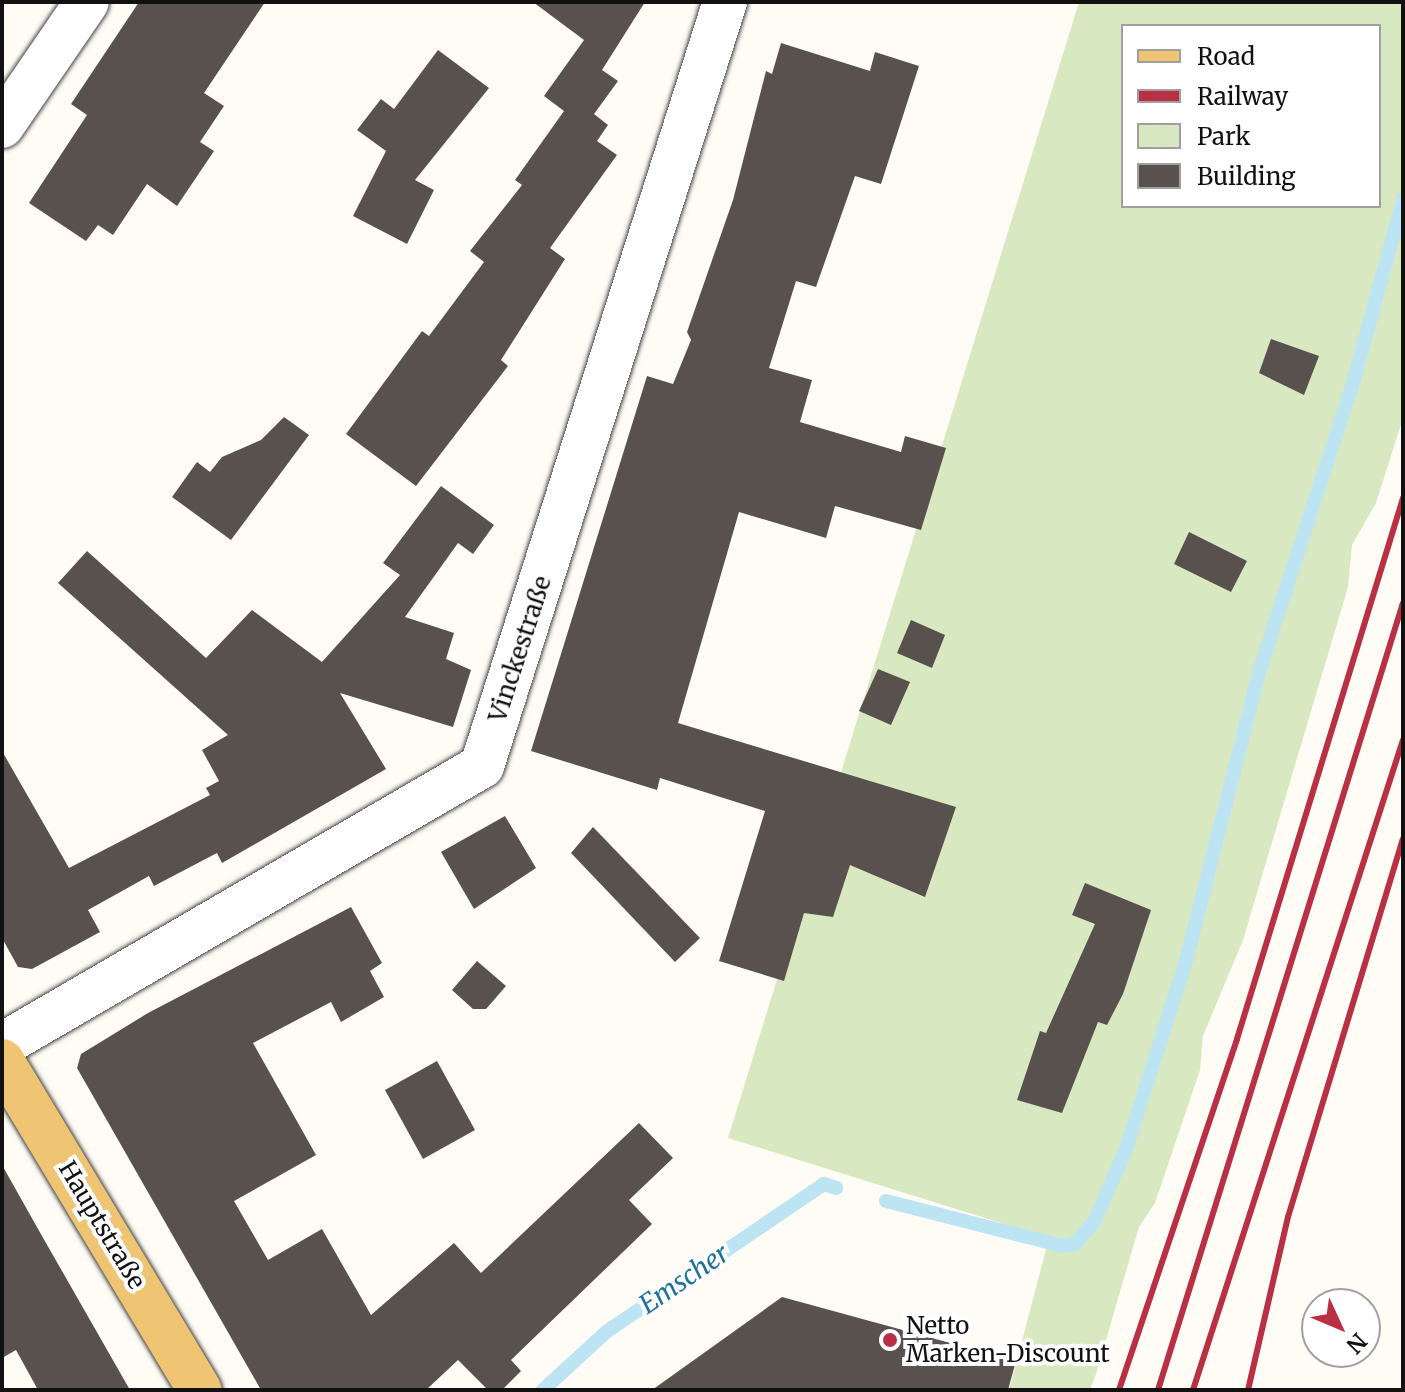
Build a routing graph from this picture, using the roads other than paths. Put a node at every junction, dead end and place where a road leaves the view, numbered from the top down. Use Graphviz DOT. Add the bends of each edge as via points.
graph roads {
  1 [pos="87,2"];
  2 [pos="725,2"];
  3 [pos="2,126"];
  4 [pos="2,1045"];
  5 [pos="2,1061"];
  6 [pos="200,1390"];
  1 -- 3 [label="street"];
  2 -- 4 [label="street, Vinckestraße" via="482,766"];
  5 -- 6 [label="main road, Hauptstraße"];
}
